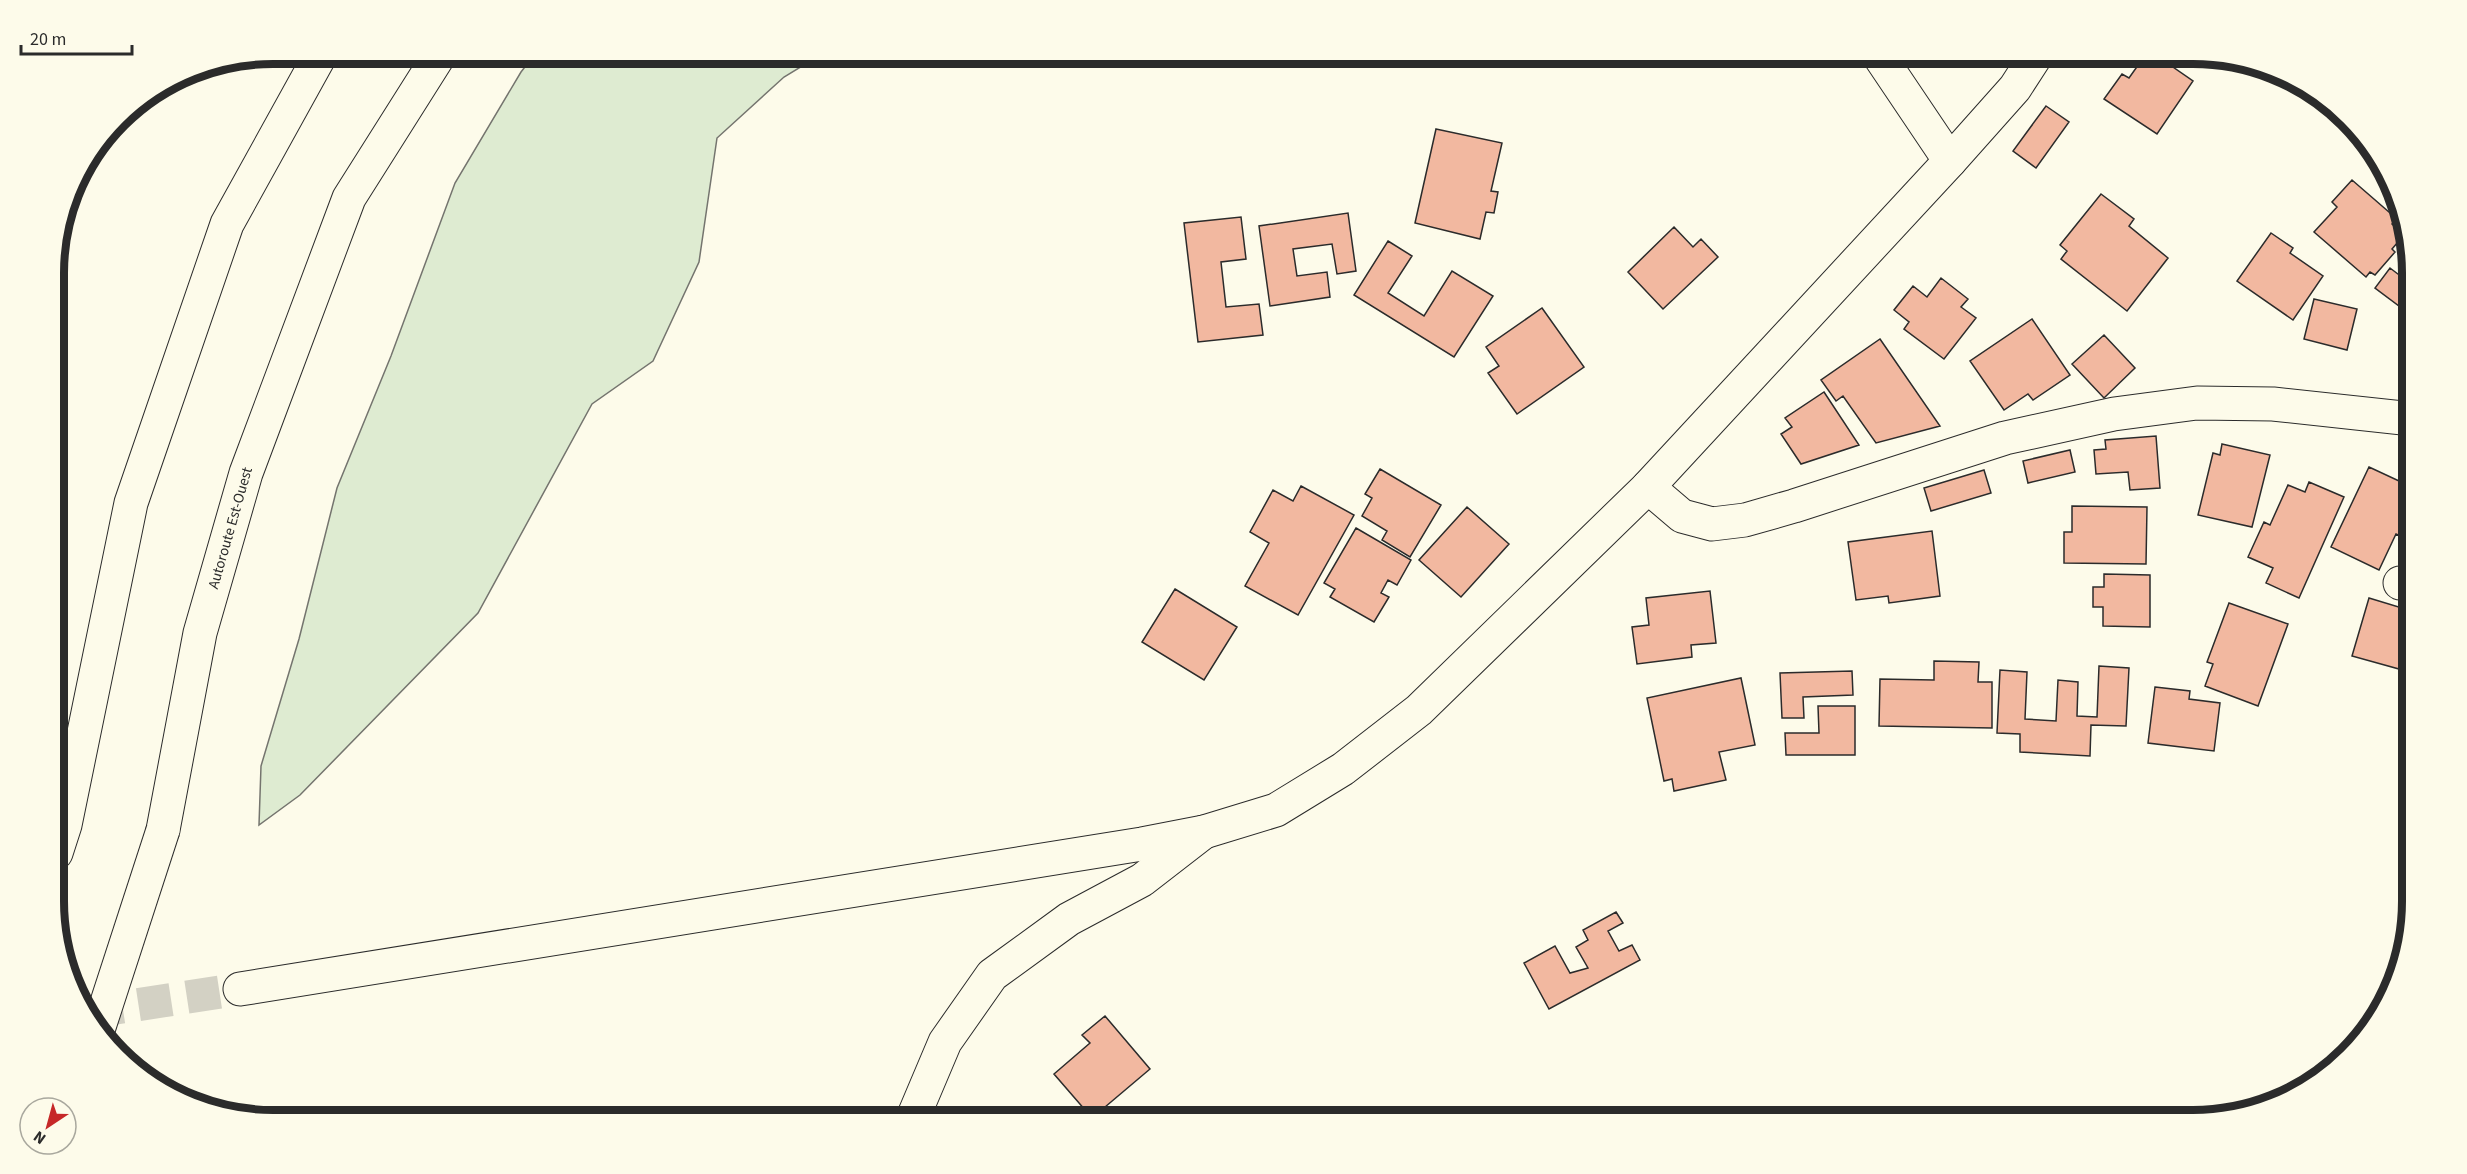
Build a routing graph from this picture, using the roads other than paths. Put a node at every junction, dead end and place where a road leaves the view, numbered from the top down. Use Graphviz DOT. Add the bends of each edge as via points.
graph roads {
  1 [pos="315,64"];
  2 [pos="434,64"];
  3 [pos="1885,64"];
  4 [pos="2031,64"];
  5 [pos="1950,161"];
  6 [pos="2402,418"];
  7 [pos="1648,488"];
  8 [pos="64,819"];
  9 [pos="1204,832"];
  10 [pos="240,989"];
  11 [pos="102,1018"];
  12 [pos="916,1110"];
  1 -- 8 [label="main road" via="227,224 131,503"];
  2 -- 11 [label="main road, Autoroute Est-Ouest, bridge" via="349,198 246,473 200,633 163,830"];
  3 -- 5 [label="main road"];
  4 -- 5 [label="main road" via="2015,88"];
  5 -- 7 [label="main road"];
  6 -- 7 [label="main road" via="2273,404 2197,403 2114,414 2005,438 1794,506 1745,520 1712,524 1682,516"];
  7 -- 9 [label="main road" via="1419,710 1343,770 1276,810"];
  9 -- 10 [label="main road"];
  9 -- 12 [label="main road" via="1142,880 1069,920 992,975 945,1042"];
}
